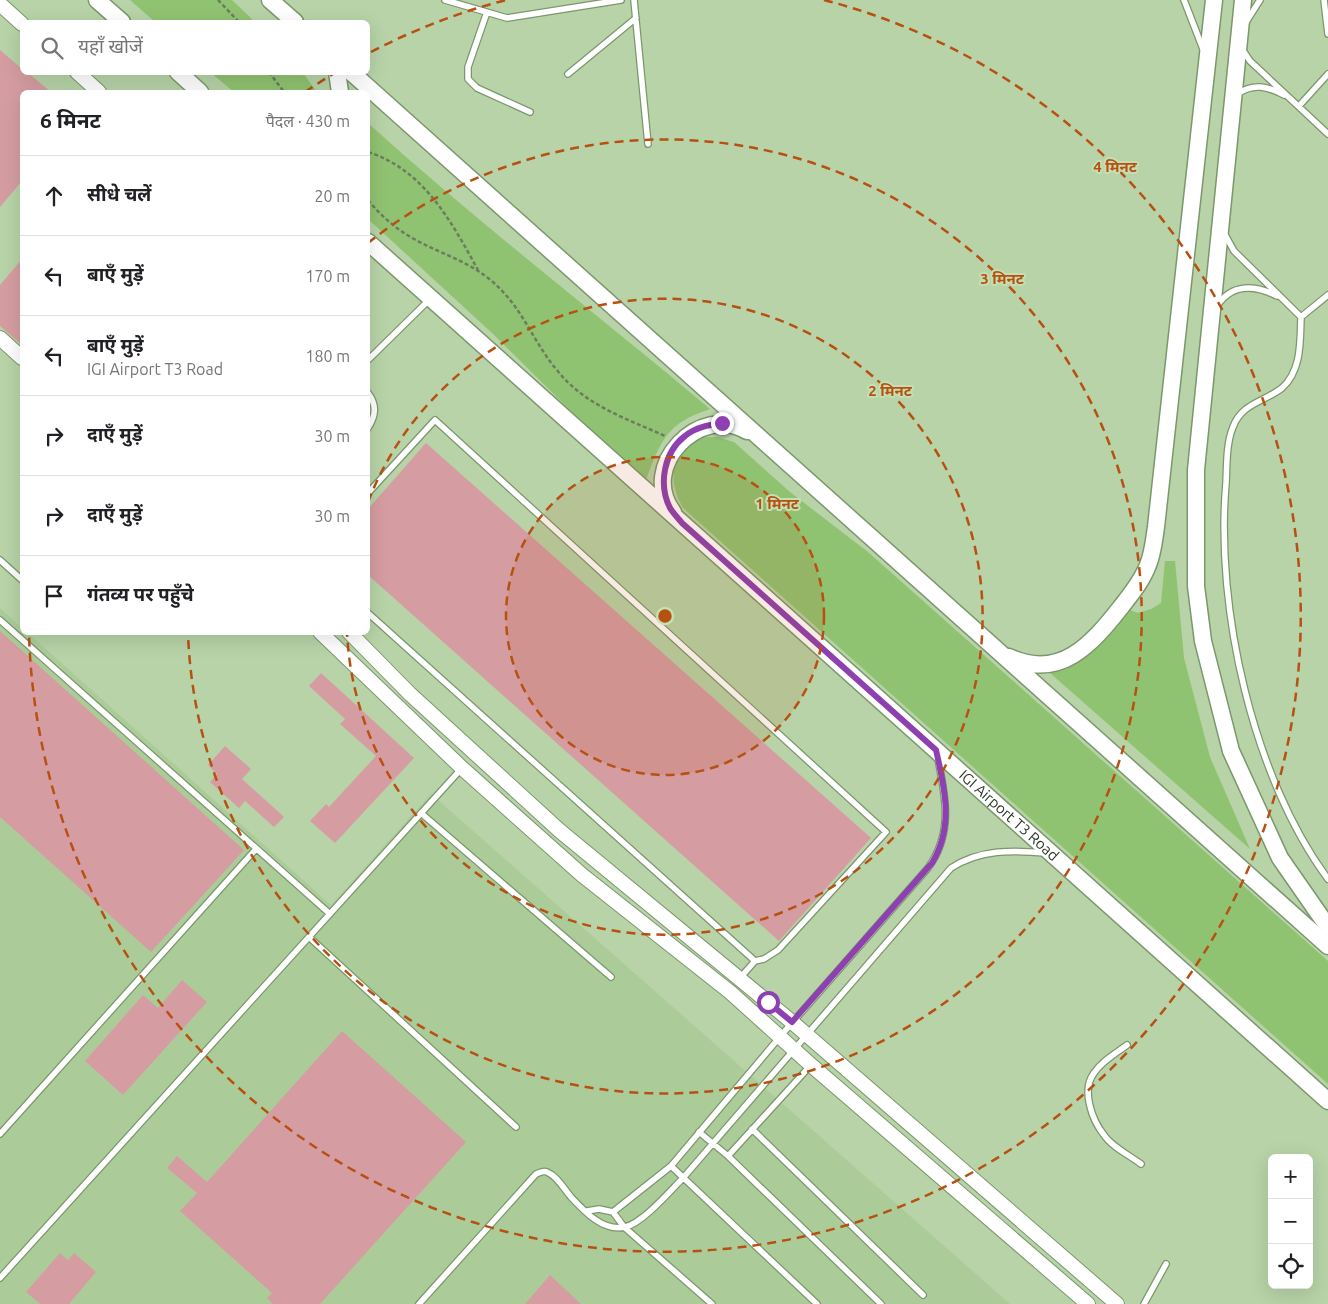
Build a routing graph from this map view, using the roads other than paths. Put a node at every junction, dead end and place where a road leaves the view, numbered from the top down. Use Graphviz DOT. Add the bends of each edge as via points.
graph roads {
  1 [pos="97,0"];
  2 [pos="270,0"];
  3 [pos="445,0"];
  4 [pos="621,0"];
  5 [pos="634,0"];
  6 [pos="1184,0"];
  7 [pos="1214,0"];
  8 [pos="1243,0"];
  9 [pos="1260,0"];
  10 [pos="1324,0"];
  11 [pos="0,4"];
  12 [pos="486,12"];
  13 [pos="636,18"];
  14 [pos="120,20"];
  15 [pos="293,20"];
  16 [pos="20,22"];
  17 [pos="1241,34"];
  18 [pos="1328,34"];
  19 [pos="1208,60"];
  20 [pos="568,74"];
  21 [pos="1328,74"];
  22 [pos="80,75"];
  23 [pos="181,75"];
  24 [pos="338,75"];
  25 [pos="354,75"];
  26 [pos="97,90"];
  27 [pos="198,90"];
  28 [pos="340,90"];
  29 [pos="1290,98"];
  30 [pos="1233,99"];
  31 [pos="1299,106"];
  32 [pos="530,112"];
  33 [pos="1328,134"];
  34 [pos="648,144"];
  35 [pos="1221,223"];
  36 [pos="370,244"];
  37 [pos="1328,295"];
  38 [pos="431,298"];
  39 [pos="1281,298"];
  40 [pos="1301,317"];
  41 [pos="1210,320"];
  42 [pos="0,338"];
  43 [pos="20,356"];
  44 [pos="370,358"];
  45 [pos="370,397"];
  46 [pos="370,422"];
  47 [pos="758,437"];
  48 [pos="370,491"];
  49 [pos="682,523"];
  50 [pos="0,560"];
  51 [pos="20,578"];
  52 [pos="370,615"];
  53 [pos="0,620"];
  54 [pos="323,635"];
  55 [pos="352,635"];
  56 [pos="998,652"];
  57 [pos="936,750"];
  58 [pos="462,768"];
  59 [pos="421,814"];
  60 [pos="256,849"];
  61 [pos="1053,854"];
  62 [pos="1328,880"];
  63 [pos="330,914"];
  64 [pos="1328,927"];
  65 [pos="309,937"];
  66 [pos="1328,946"];
  67 [pos="755,960"];
  68 [pos="610,978"];
  69 [pos="739,978"];
  70 [pos="792,1022"];
  71 [pos="807,1035"];
  72 [pos="780,1036"];
  73 [pos="1127,1045"];
  74 [pos="794,1050"];
  75 [pos="811,1065"];
  76 [pos="1328,1101"];
  77 [pos="516,1127"];
  78 [pos="752,1129"];
  79 [pos="699,1132"];
  80 [pos="0,1134"];
  81 [pos="713,1144"];
  82 [pos="728,1156"];
  83 [pos="1141,1164"];
  84 [pos="670,1166"];
  85 [pos="683,1178"];
  86 [pos="587,1211"];
  87 [pos="613,1212"];
  88 [pos="624,1227"];
  89 [pos="1166,1264"];
  90 [pos="0,1278"];
  91 [pos="924,1295"];
  92 [pos="419,1304"];
  93 [pos="712,1304"];
  94 [pos="817,1304"];
  95 [pos="881,1304"];
  96 [pos="1088,1304"];
  97 [pos="1117,1304"];
  98 [pos="1144,1304"];
  1 -- 14 [label="main road"];
  2 -- 15 [label="main road"];
  3 -- 12 [label="lane"];
  4 -- 12 [label="lane" via="507,18"];
  5 -- 13 [label="lane"];
  6 -- 19 [label="lane"];
  7 -- 19 [label="main road"];
  8 -- 17 [label="main road"];
  9 -- 17 [label="lane"];
  10 -- 18 [label="lane"];
  11 -- 16 [label="street"];
  12 -- 32 [label="lane" via="468,67 468,80 477,88"];
  13 -- 20 [label="lane"];
  13 -- 34 [label="lane"];
  17 -- 29 [label="lane" via="1242,48 1250,61"];
  17 -- 30 [label="main road"];
  19 -- 56 [label="main road" via="1156,527 1148,566 1101,633 1072,656 1043,665 1018,661"];
  21 -- 31 [label="lane"];
  22 -- 26 [label="street"];
  23 -- 27 [label="main road"];
  24 -- 28 [label="main road"];
  25 -- 47 [label="main road"];
  29 -- 30 [label="lane" via="1274,89 1257,86 1244,90"];
  29 -- 31 [label="lane"];
  30 -- 35 [label="main road"];
  31 -- 33 [label="lane"];
  35 -- 39 [label="lane" via="1234,251"];
  35 -- 41 [label="main road"];
  36 -- 38 [label="main road"];
  37 -- 40 [label="lane"];
  38 -- 44 [label="lane"];
  38 -- 49 [label="main road"];
  39 -- 40 [label="lane"];
  39 -- 41 [label="lane" via="1257,288 1229,292"];
  40 -- 62 [label="lane" via="1294,372 1282,388 1243,411 1230,435 1224,505 1225,567 1236,654 1263,751 1288,810"];
  41 -- 64 [label="main road" via="1195,515 1196,586 1203,641 1231,751 1280,858"];
  42 -- 43 [label="street"];
  45 -- 46 [label="lane" via="375,408"];
  47 -- 49 [label="main road" via="741,427 722,423 702,426 685,436 672,451 664,469 664,489 670,508"];
  47 -- 56 [label="main road"];
  48 -- 67 [label="lane" via="434,420 886,832 778,950 764,959"];
  49 -- 57 [label="main road, IGI Airport T3 Road"];
  50 -- 51 [label="lane"];
  52 -- 67 [label="lane"];
  53 -- 60 [label="lane"];
  54 -- 58 [label="street"];
  55 -- 69 [label="street" via="410,694 560,831"];
  56 -- 66 [label="main road"];
  57 -- 61 [label="main road, IGI Airport T3 Road"];
  57 -- 70 [label="lane" via="947,802 945,831 936,856"];
  58 -- 59 [label="lane"];
  58 -- 72 [label="street" via="582,875 730,992"];
  59 -- 63 [label="lane"];
  59 -- 68 [label="lane"];
  60 -- 63 [label="lane"];
  60 -- 80 [label="lane"];
  61 -- 71 [label="lane" via="1013,850 970,858 951,868"];
  61 -- 76 [label="main road, IGI Airport T3 Road"];
  63 -- 65 [label="lane"];
  65 -- 77 [label="lane"];
  65 -- 90 [label="lane"];
  67 -- 69 [label="lane"];
  69 -- 70 [label="street"];
  70 -- 71 [label="street"];
  70 -- 72 [label="lane"];
  71 -- 74 [label="lane"];
  71 -- 97 [label="street"];
  72 -- 74 [label="street"];
  72 -- 79 [label="lane"];
  73 -- 83 [label="lane" via="1092,1074 1089,1100 1104,1136"];
  74 -- 75 [label="street"];
  74 -- 81 [label="lane"];
  75 -- 78 [label="lane"];
  75 -- 96 [label="street"];
  78 -- 82 [label="lane"];
  78 -- 91 [label="lane"];
  79 -- 81 [label="lane"];
  79 -- 84 [label="lane"];
  81 -- 82 [label="lane"];
  81 -- 85 [label="lane"];
  82 -- 95 [label="lane"];
  84 -- 85 [label="lane"];
  84 -- 87 [label="lane"];
  85 -- 88 [label="lane" via="641,1218"];
  85 -- 94 [label="lane"];
  86 -- 87 [label="lane"];
  86 -- 88 [label="lane" via="594,1220"];
  86 -- 92 [label="lane" via="547,1172 536,1174"];
  87 -- 88 [label="lane"];
  88 -- 93 [label="lane"];
  89 -- 98 [label="lane"];
}
